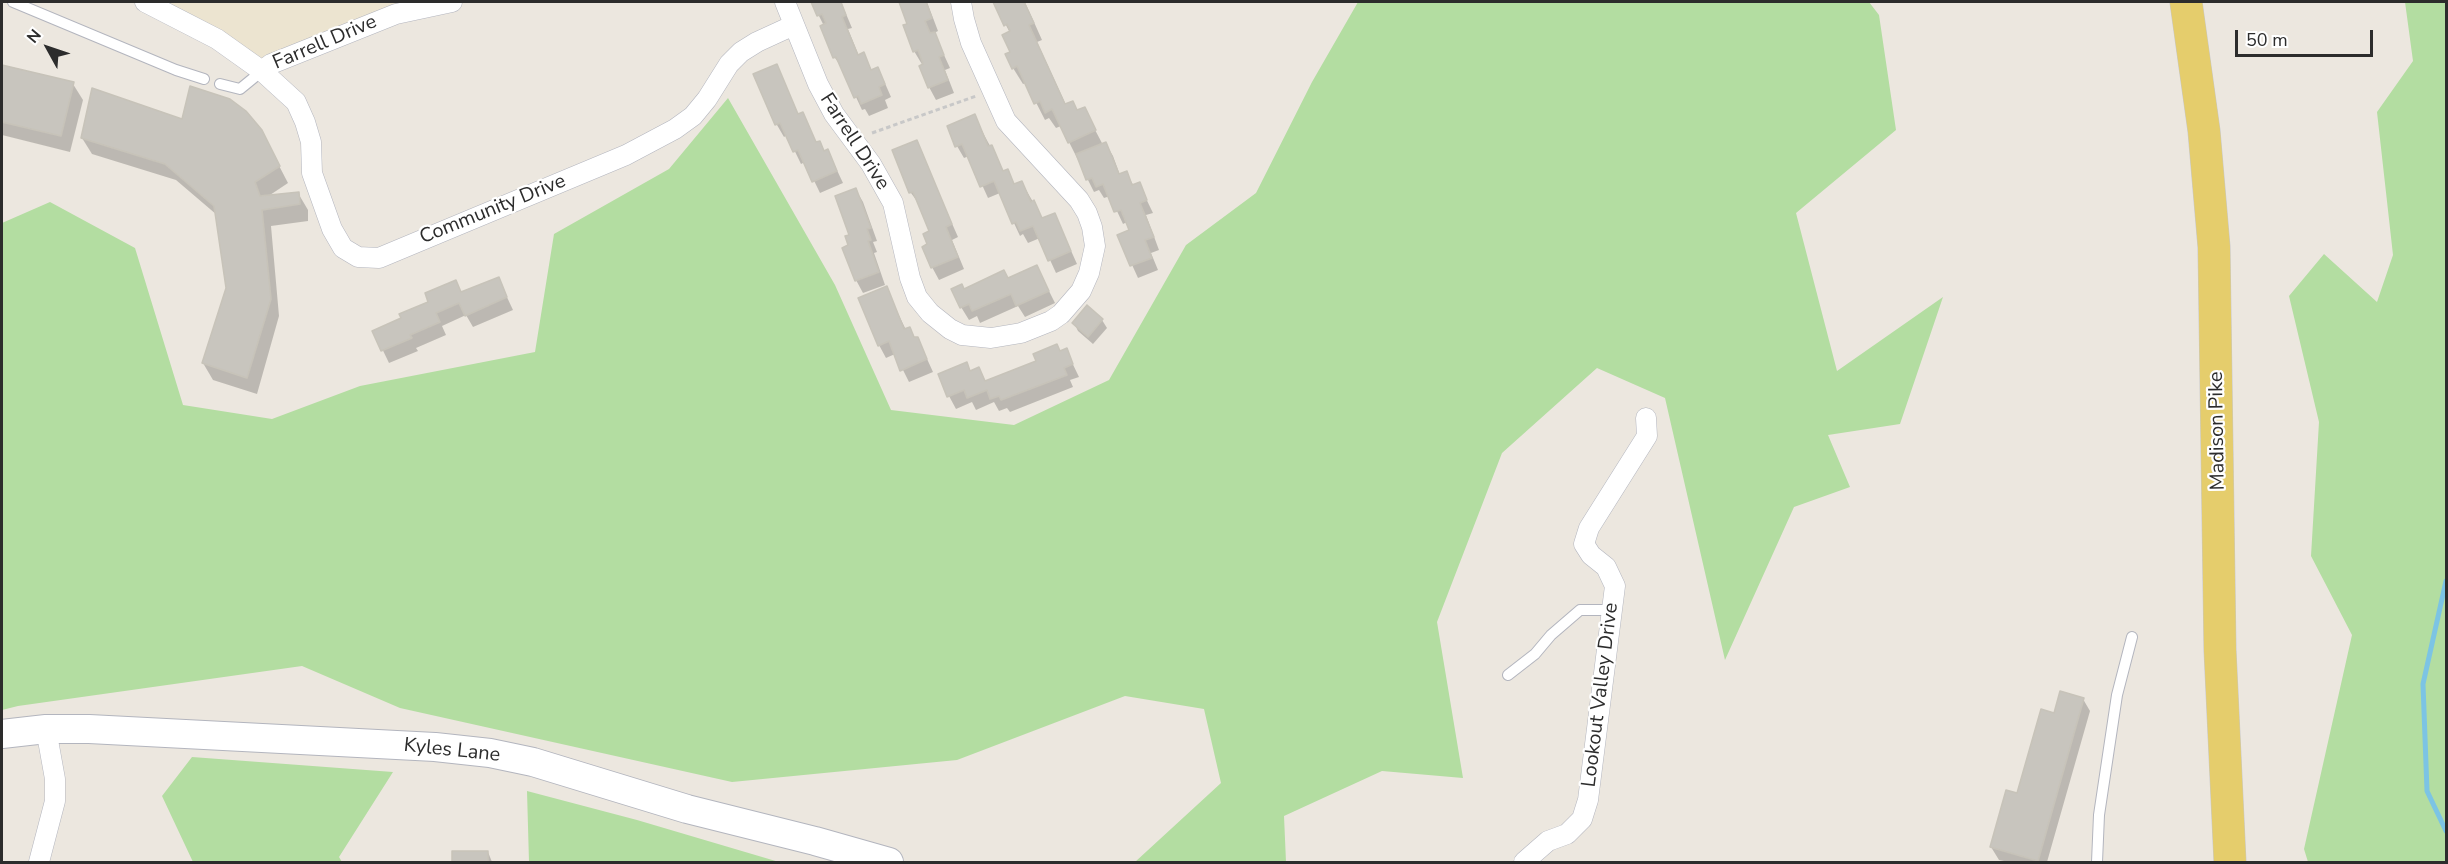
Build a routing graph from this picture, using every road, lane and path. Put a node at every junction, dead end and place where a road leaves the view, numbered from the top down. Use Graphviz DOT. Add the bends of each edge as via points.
graph roads {
  1 [pos="13,2"];
  2 [pos="145,2"];
  3 [pos="452,2"];
  4 [pos="785,2"];
  5 [pos="961,2"];
  6 [pos="2187,2"];
  7 [pos="794,25"];
  8 [pos="262,71"];
  9 [pos="204,79"];
  10 [pos="220,84"];
  11 [pos="993,91"];
  12 [pos="853,139"];
  13 [pos="1646,418"];
  14 [pos="1612,609"];
  15 [pos="2132,637"];
  16 [pos="1508,675"];
  17 [pos="46,729"];
  18 [pos="2,734"];
  19 [pos="39,862"];
  20 [pos="890,862"];
  21 [pos="1524,862"];
  22 [pos="2097,862"];
  23 [pos="2230,862"];
  1 -- 9 [label="lane"];
  2 -- 8 [label="street, Farrell Drive" via="217,39"];
  3 -- 8 [label="street, Farrell Drive" via="396,14"];
  4 -- 7 [label="street, Farrell Drive"];
  5 -- 11 [label="street, Farrell Drive" via="971,43"];
  6 -- 23 [label="main road, Madison Pike" via="2214,247 2220,650"];
  7 -- 8 [label="street, Community Drive" via="741,52 693,116 675,129 626,155 379,258 358,257 344,248 332,229 312,173 310,142 296,102"];
  7 -- 12 [label="street, Farrell Drive" via="818,84"];
  8 -- 10 [label="lane" via="240,89"];
  11 -- 12 [label="path"];
  11 -- 12 [label="street, Farrell Drive" via="1006,121 1069,188 1092,227 1093,260 1081,291 1060,314 1038,327 977,338 950,329 930,313 910,278 893,203"];
  13 -- 14 [label="street, Lookout Valley Drive" via="1647,436 1588,528 1584,544 1606,567 1615,586"];
  14 -- 16 [label="lane" via="1580,610"];
  14 -- 21 [label="street, Lookout Valley Drive" via="1588,800 1582,819 1567,834 1548,841"];
  15 -- 22 [label="lane" via="2117,695 2099,815"];
  17 -- 18 [label="main road, Kyles Lane"];
  17 -- 19 [label="street" via="55,801"];
  17 -- 20 [label="main road, Kyles Lane" via="435,747 490,753"];
}
